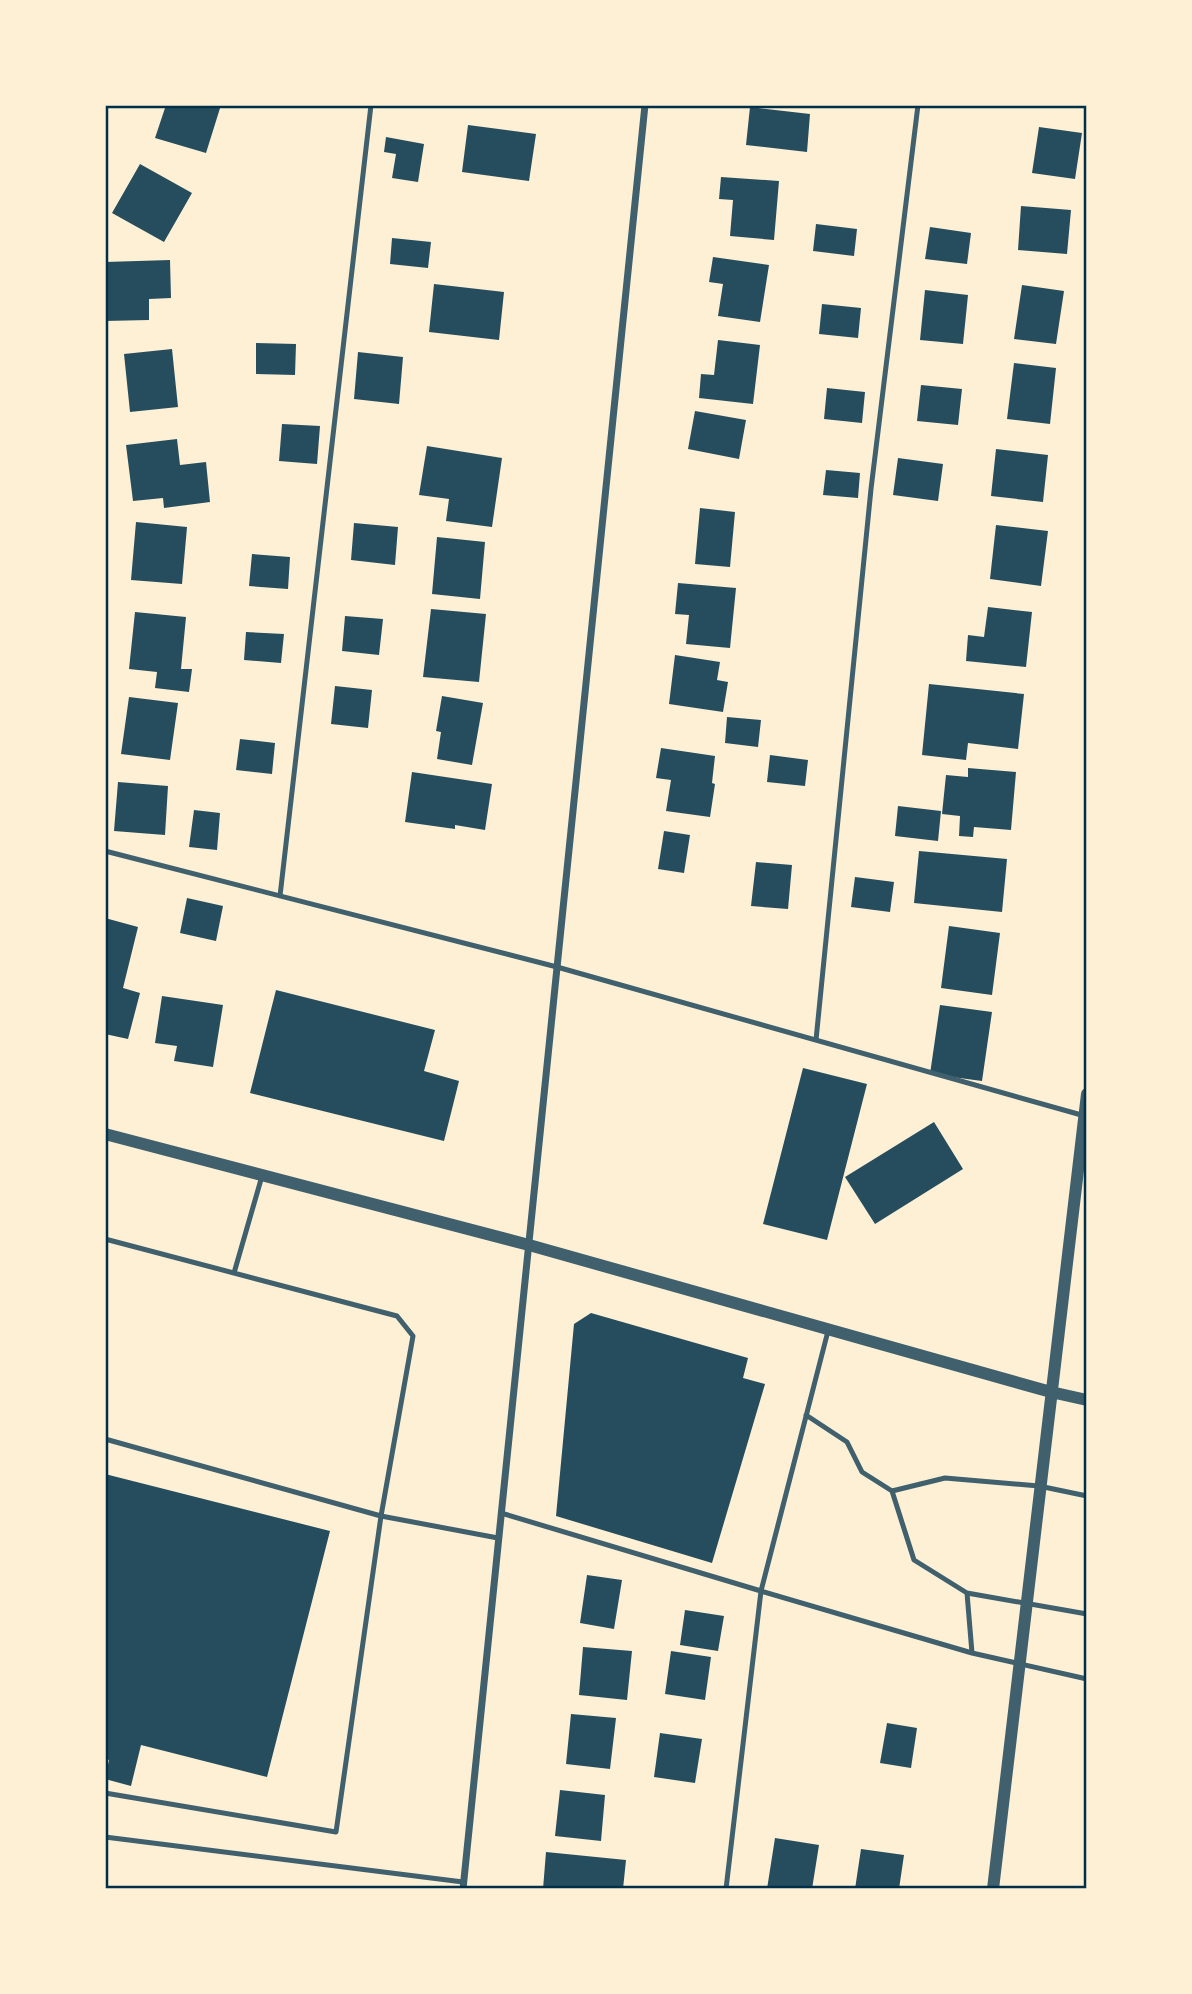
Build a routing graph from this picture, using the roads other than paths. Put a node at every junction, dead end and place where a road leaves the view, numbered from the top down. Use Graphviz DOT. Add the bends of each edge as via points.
graph roads {
  1 [pos="371,105"];
  2 [pos="645,105"];
  3 [pos="918,105"];
  4 [pos="105,851"];
  5 [pos="280,896"];
  6 [pos="557,967"];
  7 [pos="816,1040"];
  8 [pos="1087,1094"];
  9 [pos="1085,1116"];
  10 [pos="105,1134"];
  11 [pos="262,1177"];
  12 [pos="105,1239"];
  13 [pos="528,1245"];
  14 [pos="234,1273"];
  15 [pos="828,1329"];
  16 [pos="1051,1392"];
  17 [pos="1087,1400"];
  18 [pos="806,1415"];
  19 [pos="105,1439"];
  20 [pos="1040,1486"];
  21 [pos="892,1491"];
  22 [pos="1087,1496"];
  23 [pos="501,1513"];
  24 [pos="381,1516"];
  25 [pos="498,1538"];
  26 [pos="761,1591"];
  27 [pos="967,1593"];
  28 [pos="1026,1603"];
  29 [pos="1087,1614"];
  30 [pos="972,1653"];
  31 [pos="1019,1663"];
  32 [pos="1087,1679"];
  33 [pos="105,1793"];
  34 [pos="105,1837"];
  35 [pos="463,1886"];
  36 [pos="726,1889"];
  37 [pos="993,1889"];
  1 -- 5 [label="lane"];
  2 -- 6 [label="street"];
  3 -- 7 [label="lane" via="873,476"];
  4 -- 5 [label="lane"];
  5 -- 6 [label="lane"];
  6 -- 7 [label="lane"];
  6 -- 13 [label="street"];
  7 -- 9 [label="lane"];
  8 -- 9 [label="street"];
  9 -- 16 [label="street"];
  10 -- 11 [label="street"];
  11 -- 13 [label="street"];
  11 -- 14 [label="lane"];
  12 -- 14 [label="lane"];
  13 -- 15 [label="street"];
  13 -- 23 [label="street"];
  14 -- 24 [label="lane" via="397,1316 413,1336"];
  15 -- 16 [label="street"];
  15 -- 18 [label="lane"];
  16 -- 17 [label="street"];
  16 -- 20 [label="street"];
  18 -- 21 [label="lane" via="847,1442 862,1472"];
  18 -- 26 [label="lane"];
  19 -- 24 [label="lane"];
  20 -- 21 [label="lane" via="945,1478"];
  20 -- 22 [label="lane"];
  20 -- 28 [label="street"];
  21 -- 27 [label="lane" via="914,1560"];
  23 -- 25 [label="street"];
  23 -- 26 [label="lane"];
  24 -- 25 [label="lane"];
  24 -- 33 [label="lane" via="336,1832"];
  25 -- 35 [label="street"];
  26 -- 30 [label="lane"];
  26 -- 36 [label="lane"];
  27 -- 28 [label="lane"];
  27 -- 30 [label="lane"];
  28 -- 29 [label="lane"];
  28 -- 31 [label="street"];
  30 -- 31 [label="lane"];
  31 -- 32 [label="lane"];
  31 -- 37 [label="street"];
  34 -- 35 [label="lane"];
}
